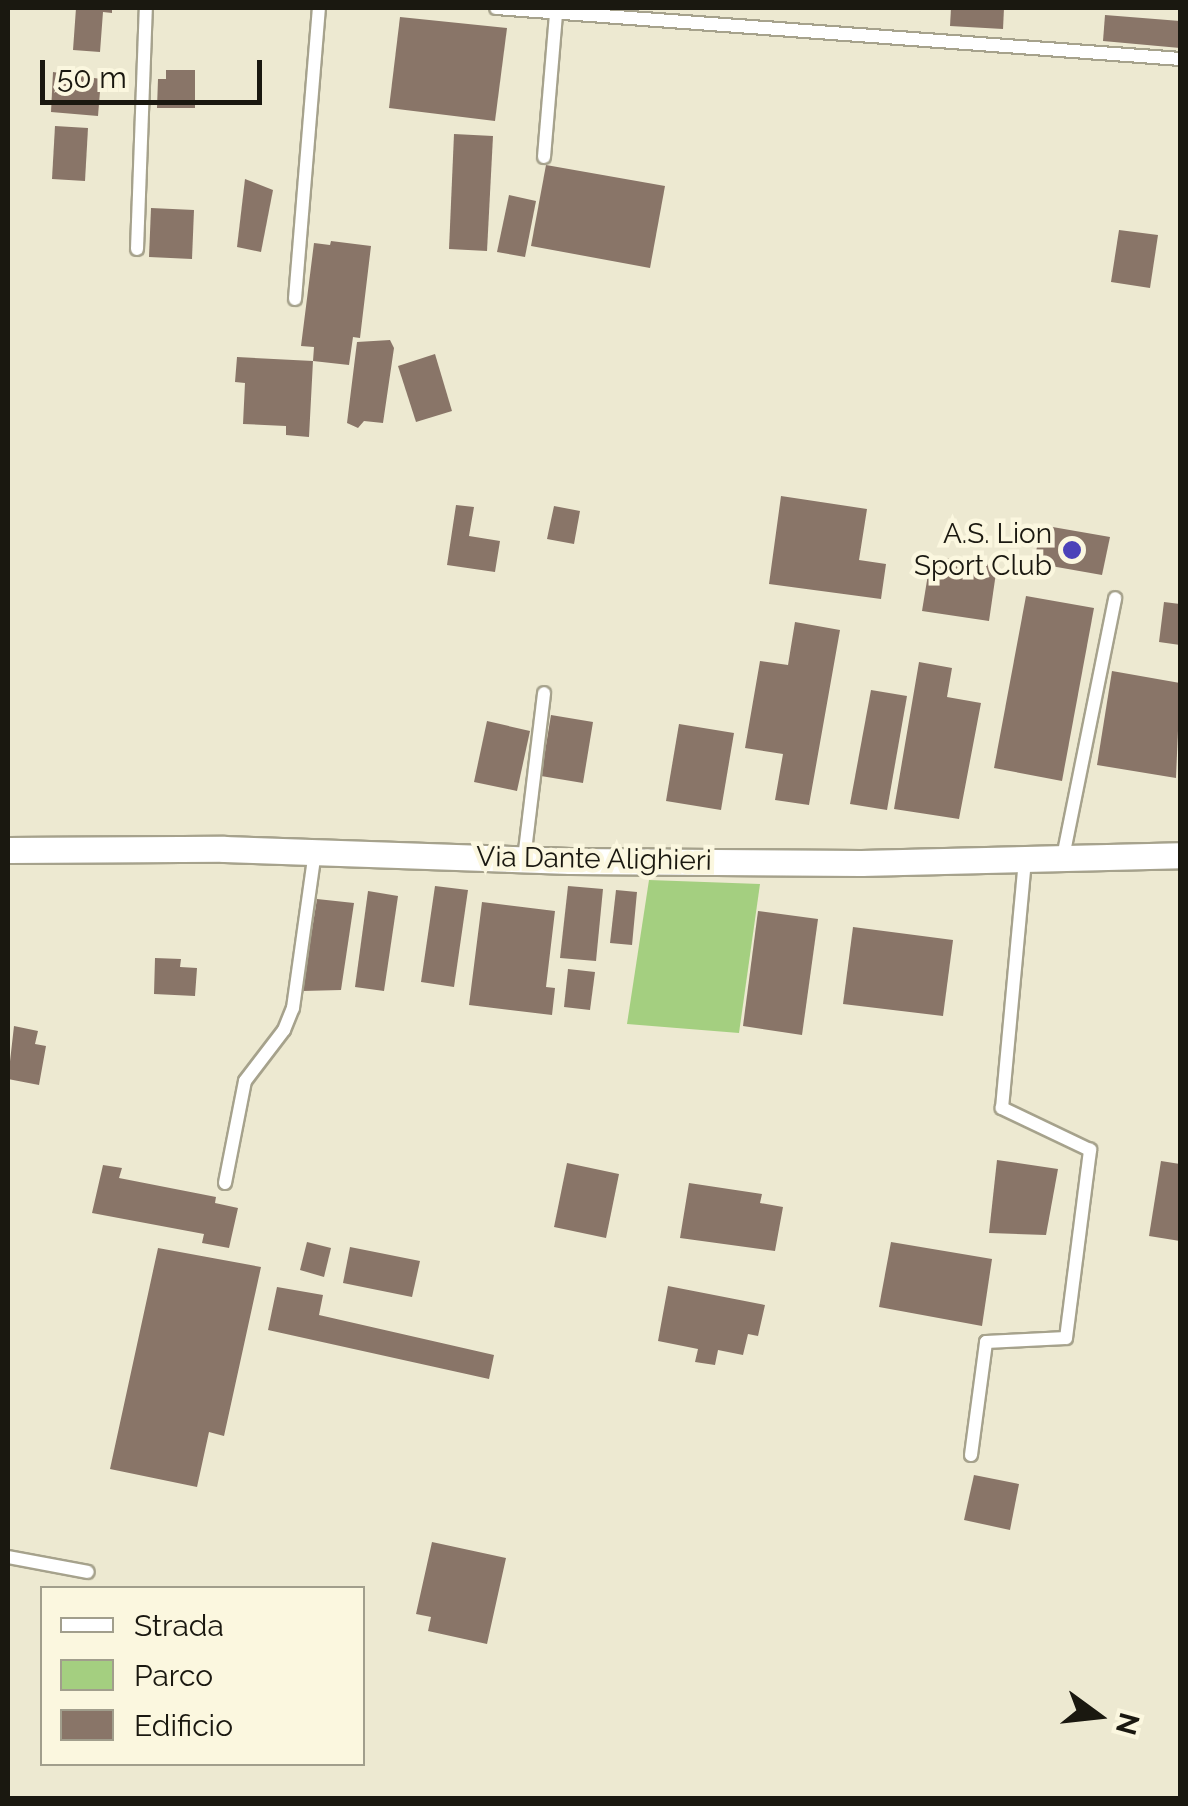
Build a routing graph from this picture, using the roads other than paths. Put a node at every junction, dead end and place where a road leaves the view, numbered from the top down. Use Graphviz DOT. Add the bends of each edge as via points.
graph roads {
  1 [pos="146,8"];
  2 [pos="319,8"];
  3 [pos="496,8"];
  4 [pos="556,13"];
  5 [pos="1180,58"];
  6 [pos="544,157"];
  7 [pos="137,249"];
  8 [pos="296,299"];
  9 [pos="1115,598"];
  10 [pos="544,693"];
  11 [pos="8,850"];
  12 [pos="315,852"];
  13 [pos="1180,855"];
  14 [pos="1063,857"];
  15 [pos="1025,858"];
  16 [pos="524,859"];
  17 [pos="225,1183"];
  18 [pos="971,1454"];
  19 [pos="8,1556"];
  20 [pos="88,1572"];
  1 -- 7 [label="lane"];
  2 -- 8 [label="lane"];
  3 -- 4 [label="lane"];
  4 -- 5 [label="lane"];
  4 -- 6 [label="lane"];
  9 -- 14 [label="lane"];
  10 -- 16 [label="lane"];
  11 -- 12 [label="street, Via Dante Alighieri"];
  12 -- 16 [label="street, Via Dante Alighieri"];
  12 -- 17 [label="lane" via="294,1008 245,1082"];
  13 -- 14 [label="street, Via Dante Alighieri"];
  14 -- 15 [label="street, Via Dante Alighieri"];
  15 -- 16 [label="street, Via Dante Alighieri"];
  15 -- 18 [label="lane" via="1002,1108 1090,1150 1066,1338 986,1342"];
  19 -- 20 [label="lane"];
}
